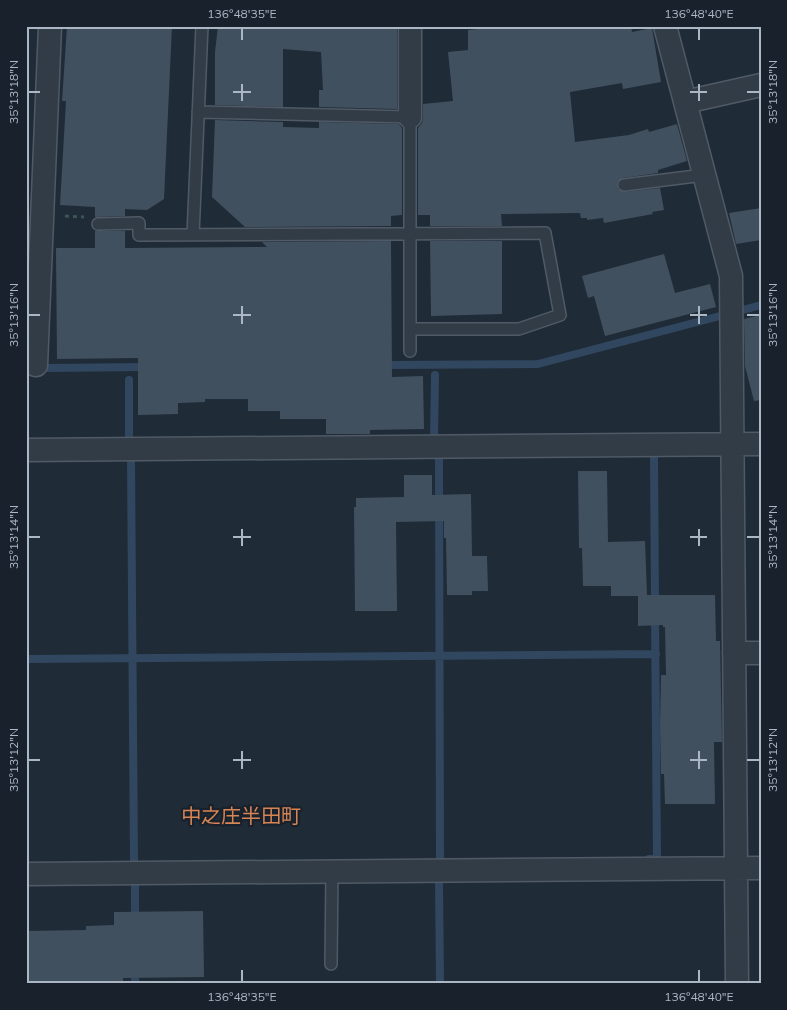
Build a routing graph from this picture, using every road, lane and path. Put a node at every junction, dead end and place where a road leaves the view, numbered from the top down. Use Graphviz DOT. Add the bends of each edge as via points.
graph roads {
  1 [pos="50,26"];
  2 [pos="202,26"];
  3 [pos="410,26"];
  4 [pos="665,26"];
  5 [pos="761,85"];
  6 [pos="685,102"];
  7 [pos="198,112"];
  8 [pos="410,117"];
  9 [pos="704,176"];
  10 [pos="624,185"];
  11 [pos="42,216"];
  12 [pos="98,224"];
  13 [pos="410,234"];
  14 [pos="193,235"];
  15 [pos="410,328"];
  16 [pos="410,350"];
  17 [pos="36,365"];
  18 [pos="732,444"];
  19 [pos="761,444"];
  20 [pos="26,450"];
  21 [pos="761,652"];
  22 [pos="734,653"];
  23 [pos="736,868"];
  24 [pos="761,868"];
  25 [pos="332,871"];
  26 [pos="26,874"];
  27 [pos="331,964"];
  28 [pos="737,984"];
  1 -- 11 [label="street"];
  2 -- 7 [label="lane"];
  3 -- 8 [label="street"];
  4 -- 6 [label="street"];
  5 -- 6 [label="street"];
  6 -- 9 [label="street"];
  7 -- 8 [label="lane"];
  7 -- 14 [label="lane"];
  8 -- 13 [label="lane"];
  9 -- 10 [label="lane"];
  9 -- 18 [label="street" via="731,276"];
  11 -- 12 [label="path" via="90,217"];
  11 -- 17 [label="street"];
  12 -- 14 [label="lane" via="138,223 139,235"];
  13 -- 14 [label="lane"];
  13 -- 15 [label="lane"];
  13 -- 15 [label="lane" via="545,233 560,315 519,329"];
  15 -- 16 [label="lane"];
  18 -- 19 [label="street"];
  18 -- 20 [label="street"];
  18 -- 22 [label="street"];
  21 -- 22 [label="street"];
  22 -- 23 [label="street"];
  23 -- 24 [label="street"];
  23 -- 25 [label="street"];
  23 -- 28 [label="street"];
  25 -- 26 [label="street"];
  25 -- 27 [label="lane"];
}
